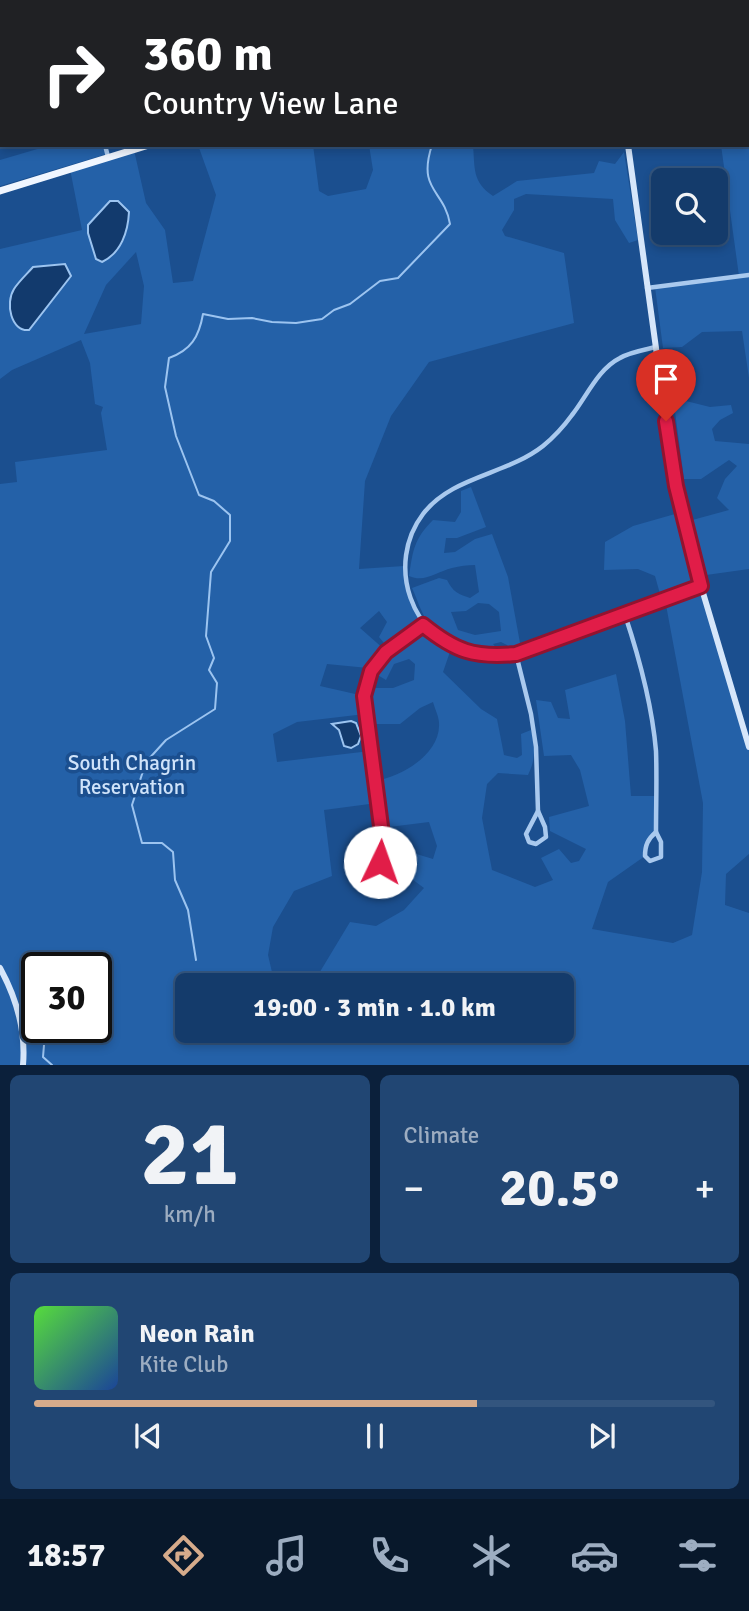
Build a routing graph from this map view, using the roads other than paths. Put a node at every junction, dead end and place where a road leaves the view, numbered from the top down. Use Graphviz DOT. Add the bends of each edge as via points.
graph roads {
  1 [pos="106,147"];
  2 [pos="142,147"];
  3 [pos="628,147"];
  4 [pos="108,157"];
  5 [pos="0,191"];
  6 [pos="749,275"];
  7 [pos="648,288"];
  8 [pos="656,347"];
  9 [pos="701,586"];
  10 [pos="625,615"];
  11 [pos="423,625"];
  12 [pos="516,654"];
  13 [pos="749,747"];
  14 [pos="538,811"];
  15 [pos="656,832"];
  16 [pos="382,834"];
  17 [pos="0,968"];
  18 [pos="23,1065"];
  1 -- 4 [label="street"];
  2 -- 4 [label="main road"];
  3 -- 7 [label="main road"];
  4 -- 5 [label="main road"];
  6 -- 7 [label="street"];
  7 -- 8 [label="main road"];
  8 -- 9 [label="main road" via="676,486"];
  8 -- 11 [label="street" via="606,367 571,416 526,457 465,483 432,504 413,530 405,561 408,594"];
  9 -- 10 [label="street"];
  9 -- 13 [label="main road"];
  10 -- 12 [label="street"];
  10 -- 15 [label="street" via="642,666 652,719"];
  11 -- 12 [label="street" via="470,654"];
  11 -- 16 [label="street" via="386,652 371,671 364,696"];
  12 -- 14 [label="street" via="535,736"];
  14 -- 14 [label="street" via="526,834 529,842 536,844 547,837"];
  15 -- 15 [label="street" via="663,850 658,859 650,861 645,849"];
  16 -- 16 [label="street" via="393,852 387,862 380,862 377,855 376,844"];
  17 -- 18 [label="main road" via="20,1014"];
}
